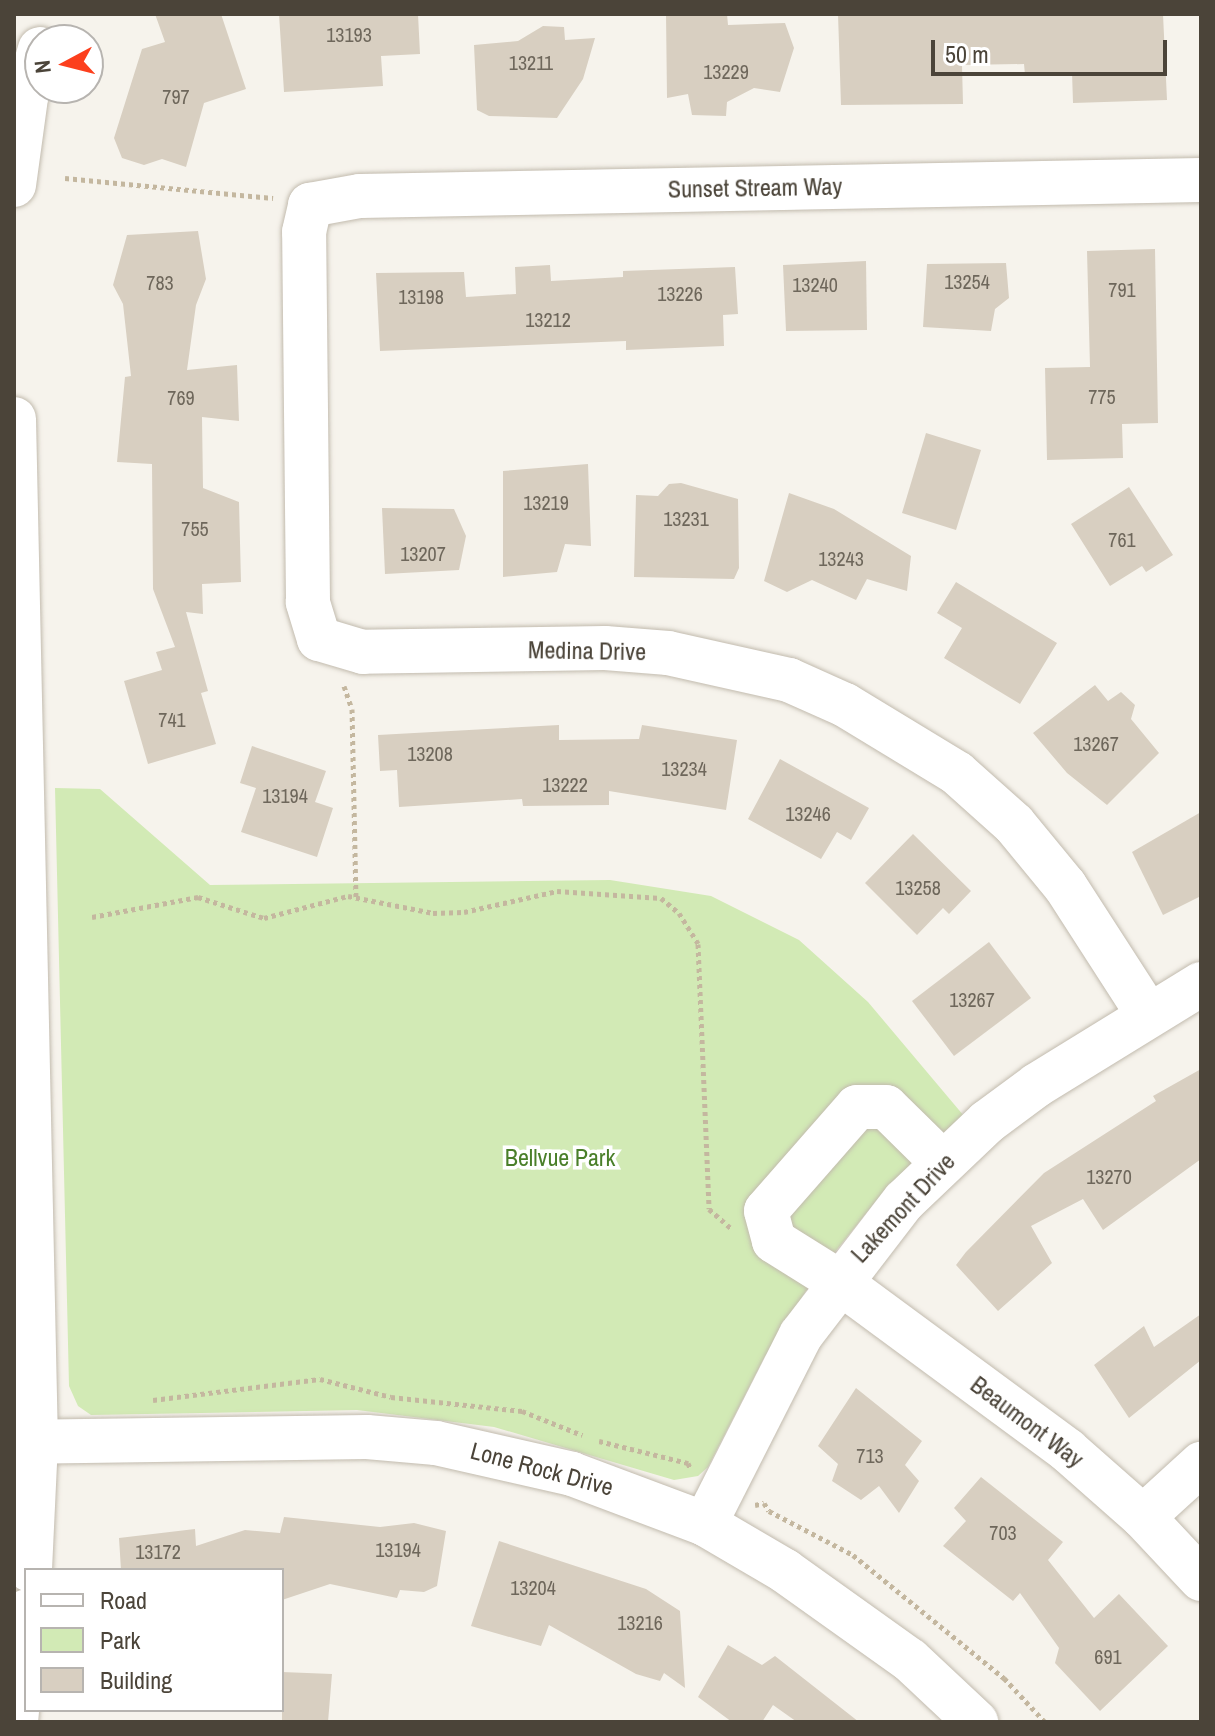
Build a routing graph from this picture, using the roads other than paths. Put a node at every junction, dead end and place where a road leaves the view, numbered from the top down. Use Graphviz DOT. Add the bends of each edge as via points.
graph roads {
  1 [pos="25,104"];
  2 [pos="1201,180"];
  3 [pos="14,185"];
  4 [pos="14,419"];
  5 [pos="319,639"];
  6 [pos="1201,984"];
  7 [pos="1147,1013"];
  8 [pos="943,1163"];
  9 [pos="838,1281"];
  10 [pos="25,1442"];
  11 [pos="1201,1464"];
  12 [pos="1143,1517"];
  13 [pos="705,1524"];
  14 [pos="30,1568"];
  15 [pos="1201,1579"];
  16 [pos="24,1633"];
  17 [pos="16,1722"];
  18 [pos="976,1722"];
  1 -- 3 [label="street"];
  2 -- 5 [label="street, Sunset Stream Way" via="360,196 310,205 302,259 308,602"];
  4 -- 10 [label="street"];
  5 -- 7 [label="street, Medina Drive" via="363,652 605,648 668,653 789,680 845,705 957,773 1014,824 1065,886"];
  6 -- 7 [label="street, Lakemont Drive"];
  7 -- 8 [label="street, Lakemont Drive" via="1037,1085"];
  8 -- 9 [label="street, Lakemont Drive"];
  8 -- 9 [label="street, Beaumont Way" via="886,1107 857,1107 766,1211 774,1241"];
  9 -- 12 [label="street, Beaumont Way" via="1067,1450"];
  9 -- 13 [label="street, Lakemont Drive" via="771,1389"];
  10 -- 13 [label="street, Lone Rock Drive" via="304,1435 436,1443 572,1474"];
  10 -- 14 [label="street"];
  11 -- 12 [label="street"];
  12 -- 15 [label="street, Beaumont Way"];
  13 -- 18 [label="street, Lone Rock Drive" via="850,1613"];
  16 -- 17 [label="street"];
}
